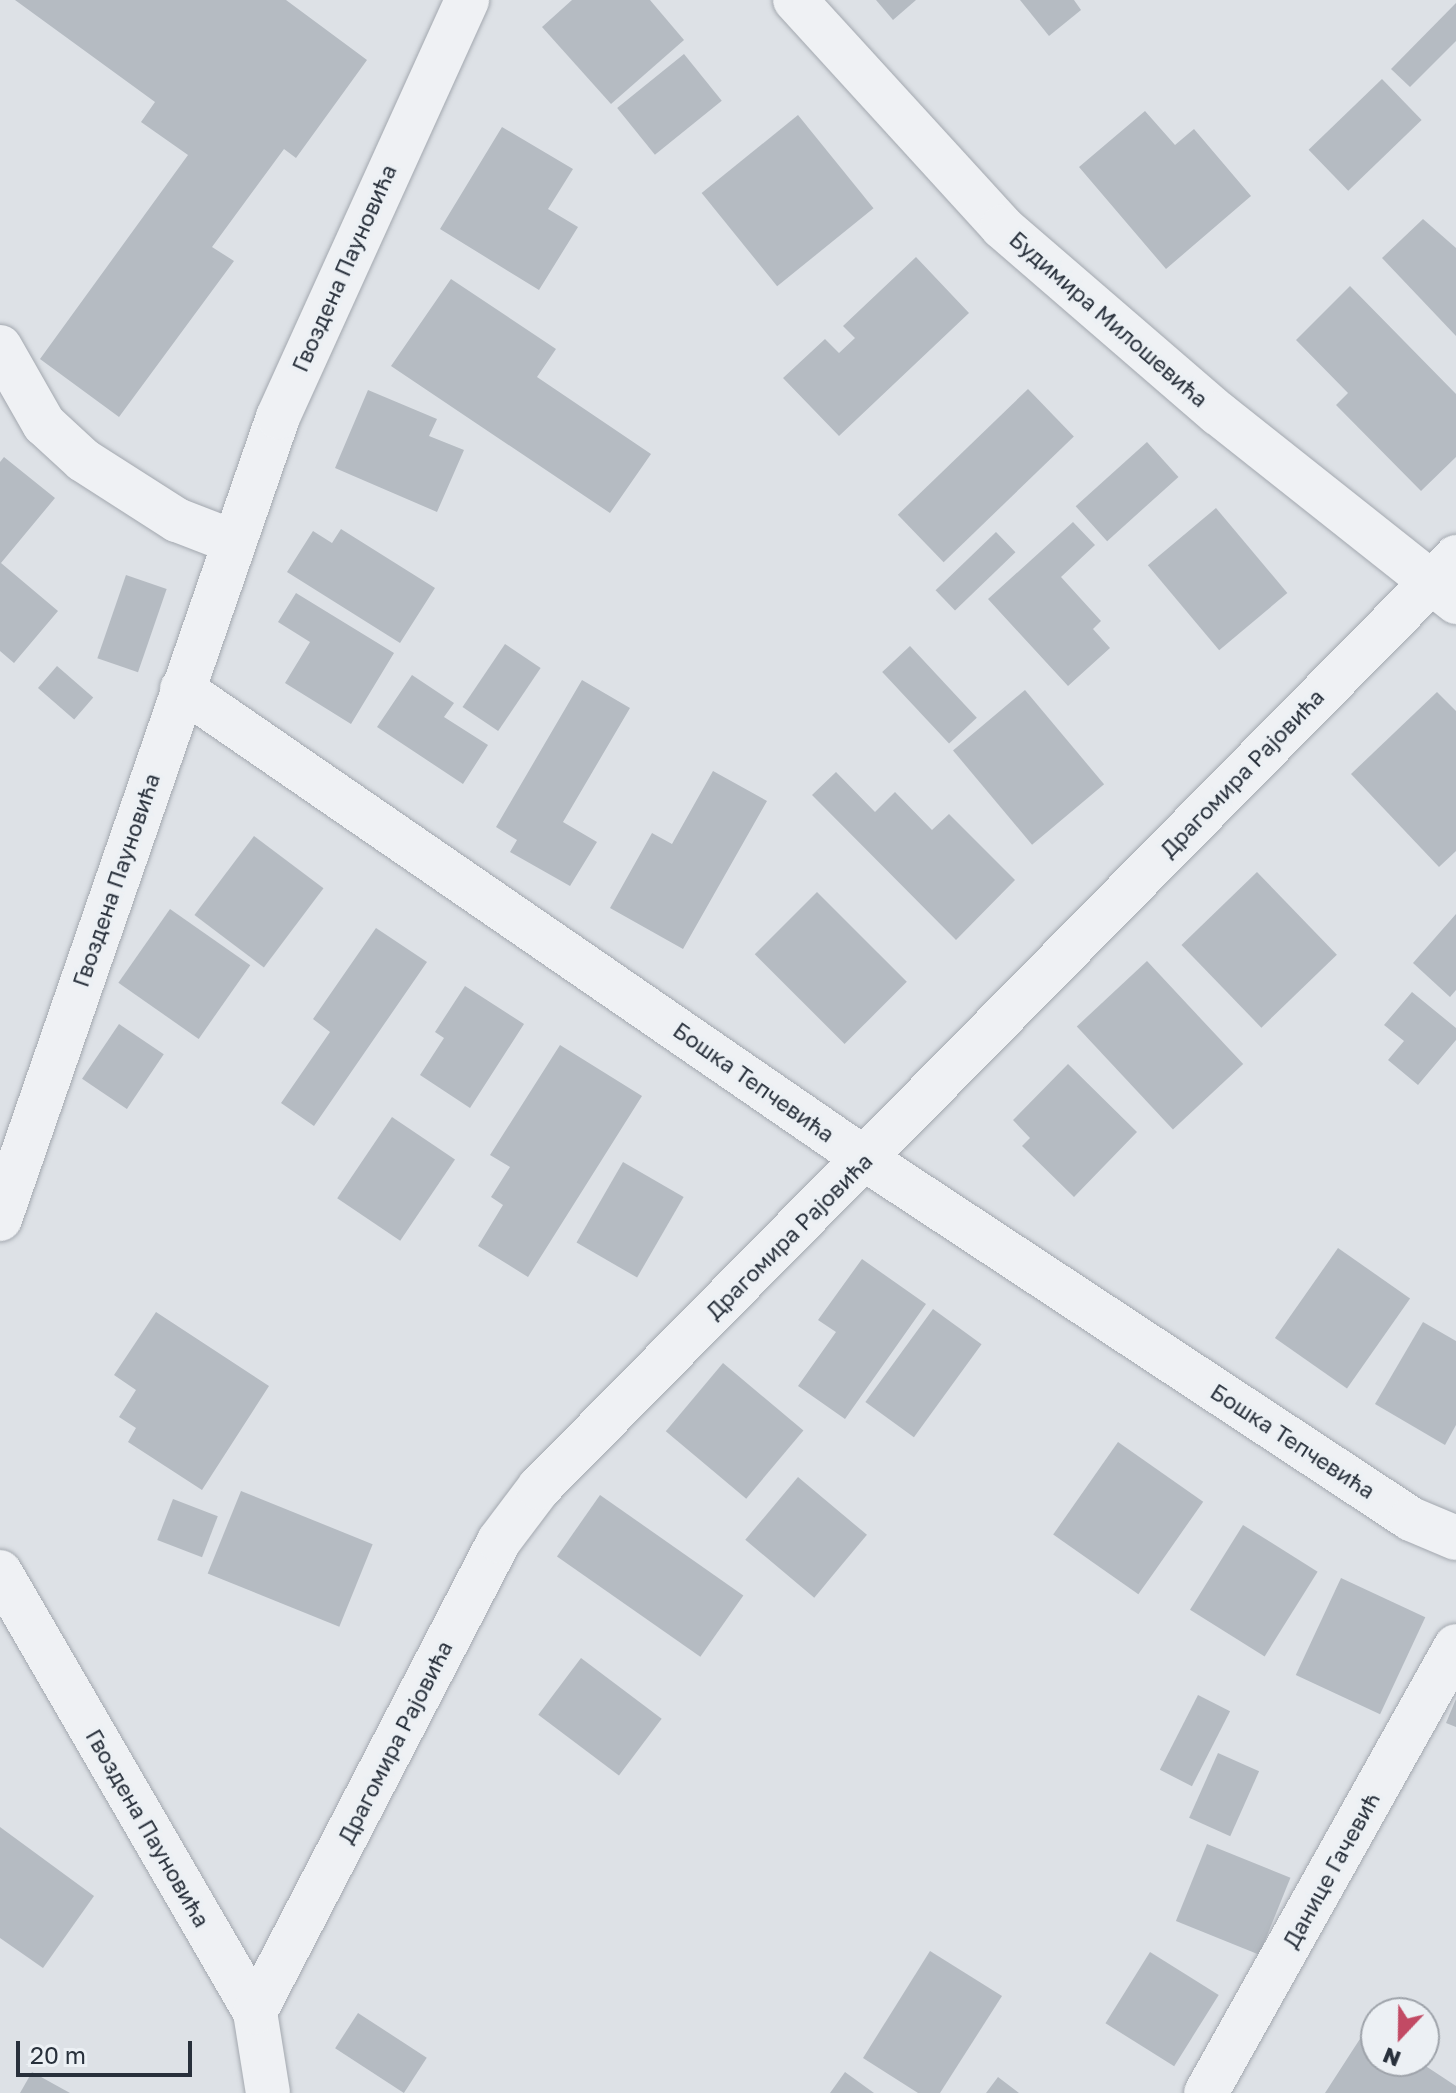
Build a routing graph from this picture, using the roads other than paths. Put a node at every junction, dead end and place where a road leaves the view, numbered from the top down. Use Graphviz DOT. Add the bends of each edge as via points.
graph roads {
  1 [pos="467,0"];
  2 [pos="795,0"];
  3 [pos="0,347"];
  4 [pos="234,542"];
  5 [pos="1446,581"];
  6 [pos="182,689"];
  7 [pos="865,1159"];
  8 [pos="0,1219"];
  9 [pos="1456,1538"];
  10 [pos="0,1572"];
  11 [pos="1456,1646"];
  12 [pos="255,2012"];
  13 [pos="268,2093"];
  14 [pos="1206,2093"];
  1 -- 4 [label="street, Гвоздена Пауновића" via="278,417"];
  2 -- 5 [label="street, Будимира Милошевића" via="1002,227"];
  3 -- 4 [label="street" via="44,424 83,460 177,520"];
  4 -- 6 [label="street, Гвоздена Пауновића"];
  5 -- 7 [label="street, Драгомира Рајовића"];
  6 -- 7 [label="street, Бошка Тепчевића"];
  6 -- 8 [label="street, Гвоздена Пауновића"];
  7 -- 9 [label="street, Бошка Тепчевића" via="1411,1519"];
  7 -- 12 [label="street, Драгомира Рајовића" via="539,1488 499,1541"];
  10 -- 12 [label="street, Гвоздена Пауновића"];
  11 -- 14 [label="street, Данице Гачевић"];
  12 -- 13 [label="street, Гвоздена Пауновића"];
}
